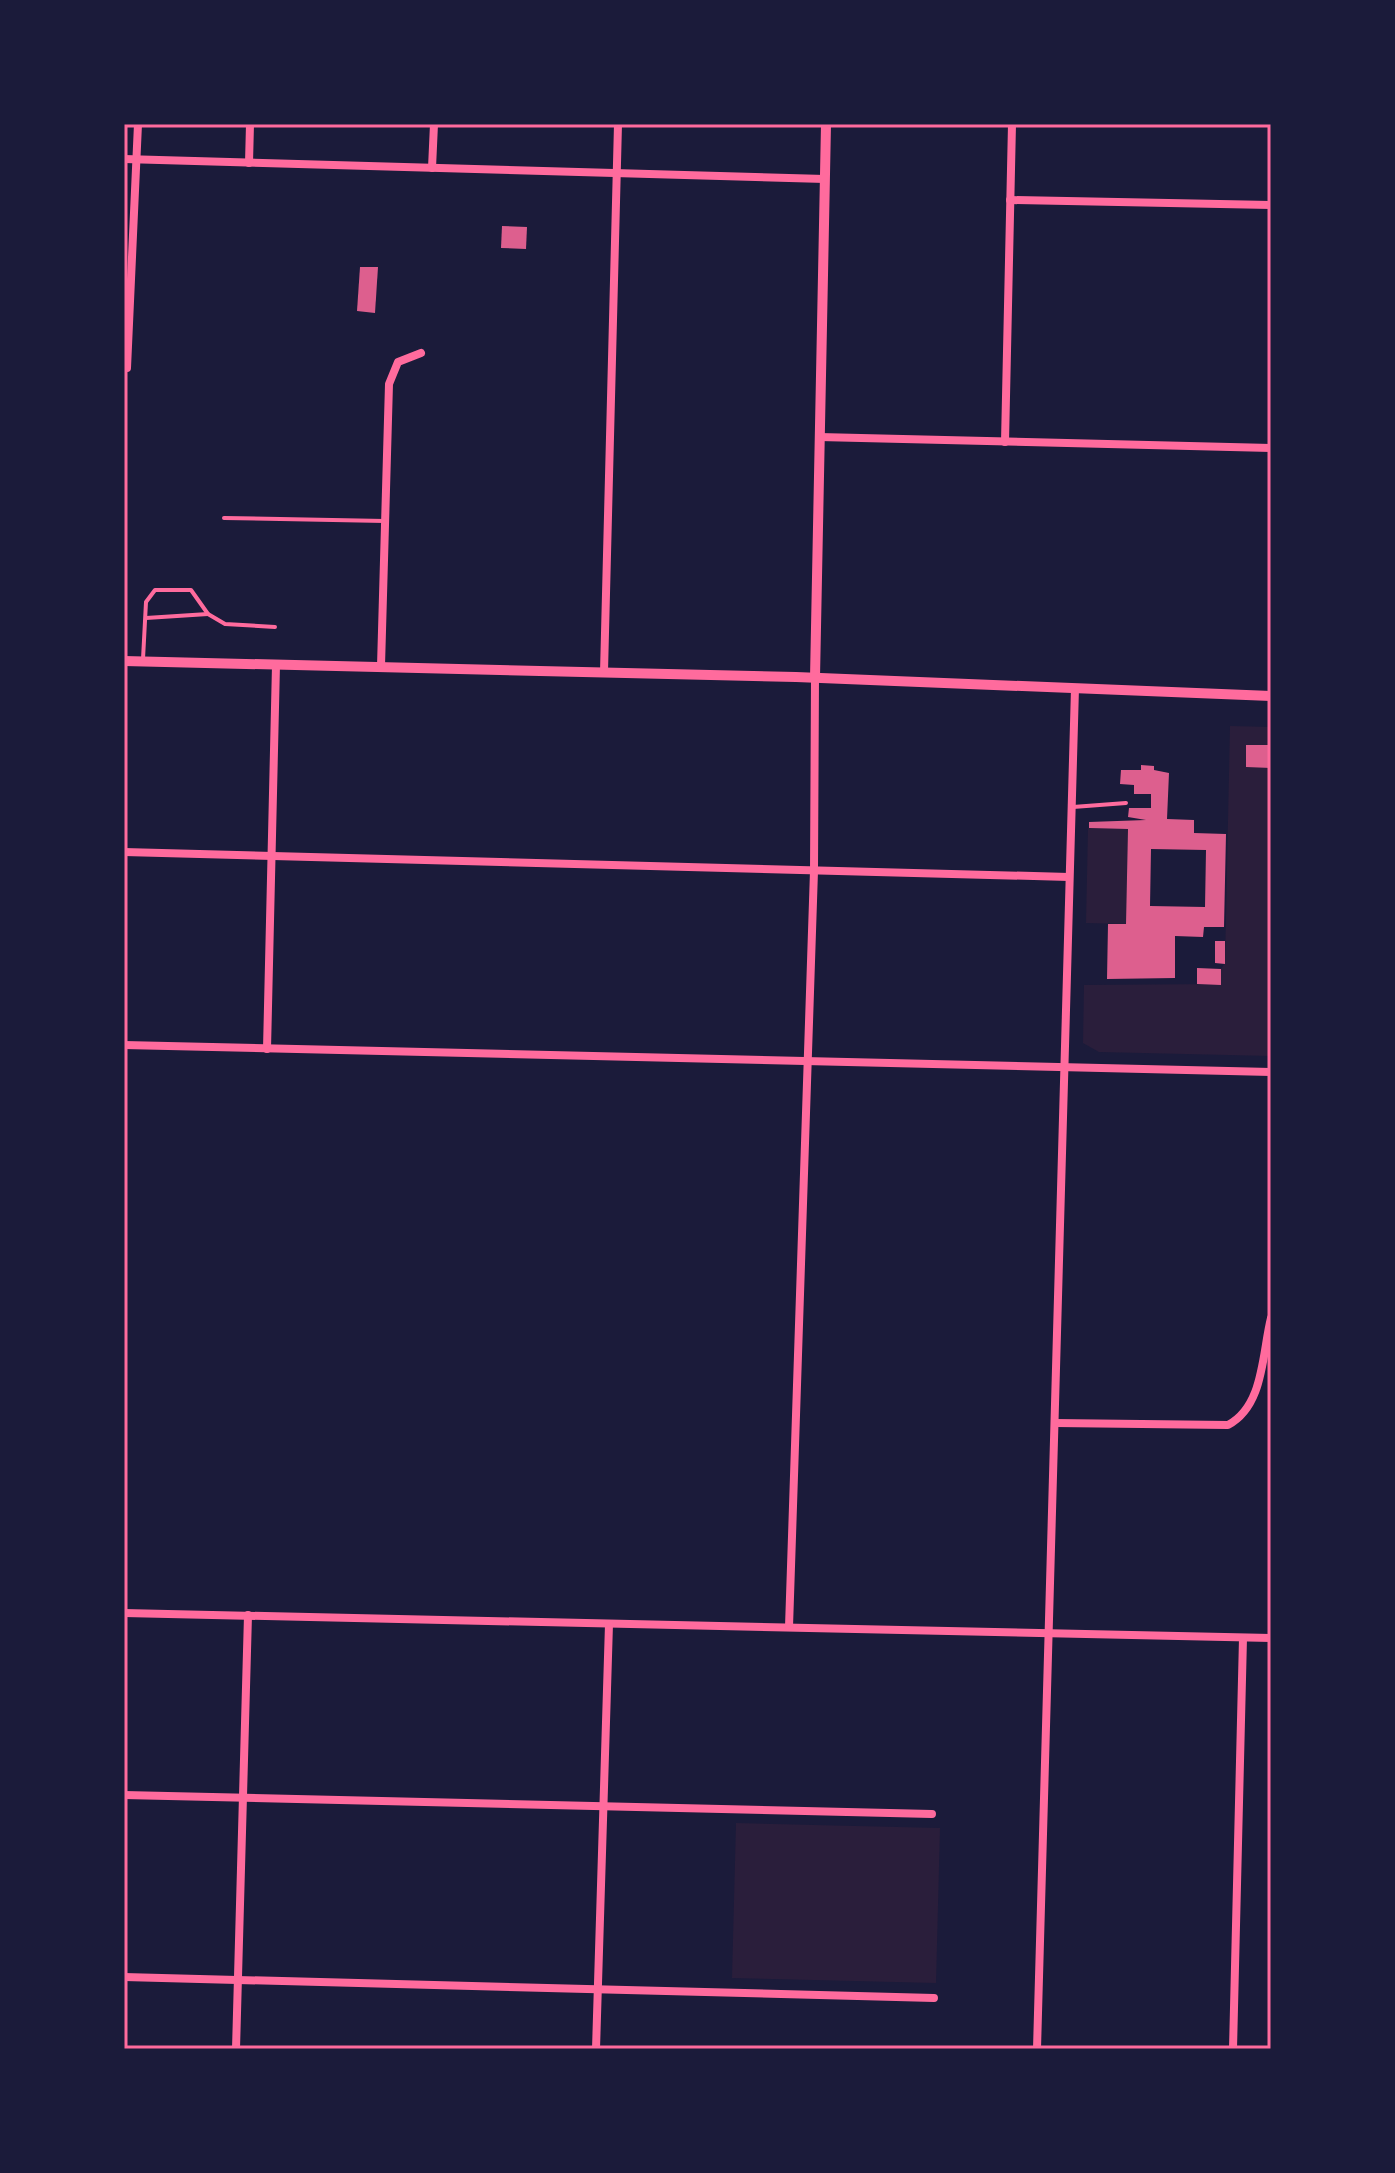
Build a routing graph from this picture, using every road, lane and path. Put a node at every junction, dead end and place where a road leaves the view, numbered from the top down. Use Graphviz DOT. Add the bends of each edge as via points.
graph roads {
  1 [pos="138,124"];
  2 [pos="250,124"];
  3 [pos="434,124"];
  4 [pos="618,124"];
  5 [pos="826,124"];
  6 [pos="1012,124"];
  7 [pos="124,159"];
  8 [pos="137,159"];
  9 [pos="249,163"];
  10 [pos="432,168"];
  11 [pos="616,173"];
  12 [pos="825,179"];
  13 [pos="1010,200"];
  14 [pos="1271,205"];
  15 [pos="421,353"];
  16 [pos="127,368"];
  17 [pos="819,437"];
  18 [pos="1005,442"];
  19 [pos="1271,448"];
  20 [pos="224,518"];
  21 [pos="385,521"];
  22 [pos="208,614"];
  23 [pos="146,618"];
  24 [pos="275,627"];
  25 [pos="124,661"];
  26 [pos="143,661"];
  27 [pos="276,665"];
  28 [pos="381,666"];
  29 [pos="604,672"];
  30 [pos="815,678"];
  31 [pos="1075,688"];
  32 [pos="1271,696"];
  33 [pos="1126,803"];
  34 [pos="1070,807"];
  35 [pos="124,852"];
  36 [pos="272,856"];
  37 [pos="814,871"];
  38 [pos="1069,877"];
  39 [pos="124,1045"];
  40 [pos="267,1049"];
  41 [pos="807,1061"];
  42 [pos="1064,1066"];
  43 [pos="1271,1072"];
  44 [pos="1271,1318"];
  45 [pos="1055,1423"];
  46 [pos="124,1613"];
  47 [pos="248,1615"];
  48 [pos="609,1624"];
  49 [pos="789,1627"];
  50 [pos="1047,1632"];
  51 [pos="1243,1638"];
  52 [pos="1271,1638"];
  53 [pos="124,1795"];
  54 [pos="244,1798"];
  55 [pos="603,1807"];
  56 [pos="932,1814"];
  57 [pos="124,1977"];
  58 [pos="239,1981"];
  59 [pos="598,1989"];
  60 [pos="934,1998"];
  61 [pos="236,2049"];
  62 [pos="596,2049"];
  63 [pos="1037,2049"];
  64 [pos="1233,2049"];
  1 -- 8 [label="street"];
  2 -- 9 [label="street"];
  3 -- 10 [label="street"];
  4 -- 11 [label="street"];
  5 -- 12 [label="street"];
  6 -- 13 [label="street"];
  7 -- 8 [label="street"];
  8 -- 9 [label="street"];
  8 -- 16 [label="street"];
  9 -- 10 [label="street"];
  10 -- 11 [label="street"];
  11 -- 12 [label="street"];
  11 -- 29 [label="street"];
  12 -- 17 [label="street"];
  13 -- 14 [label="street"];
  13 -- 18 [label="street"];
  15 -- 21 [label="street" via="398,362 389,384"];
  17 -- 18 [label="street"];
  17 -- 30 [label="street"];
  18 -- 19 [label="street"];
  20 -- 21 [label="lane"];
  21 -- 28 [label="street"];
  22 -- 23 [label="lane"];
  22 -- 23 [label="lane" via="191,590 159,589 147,597"];
  22 -- 24 [label="lane" via="233,626"];
  23 -- 26 [label="lane"];
  25 -- 26 [label="street"];
  26 -- 27 [label="street"];
  27 -- 28 [label="street"];
  27 -- 36 [label="street"];
  28 -- 29 [label="street"];
  29 -- 30 [label="street"];
  30 -- 31 [label="street"];
  30 -- 37 [label="street"];
  31 -- 32 [label="street"];
  31 -- 34 [label="street"];
  33 -- 34 [label="lane"];
  34 -- 38 [label="street"];
  35 -- 36 [label="street"];
  36 -- 37 [label="street"];
  36 -- 40 [label="street"];
  37 -- 38 [label="street"];
  37 -- 41 [label="street"];
  38 -- 42 [label="street"];
  39 -- 40 [label="street"];
  40 -- 41 [label="street"];
  41 -- 42 [label="street"];
  41 -- 49 [label="street"];
  42 -- 43 [label="street"];
  42 -- 45 [label="street"];
  44 -- 45 [label="street" via="1251,1405 1228,1425"];
  45 -- 50 [label="street"];
  46 -- 47 [label="street"];
  47 -- 48 [label="street"];
  47 -- 54 [label="street"];
  48 -- 49 [label="street"];
  48 -- 55 [label="street"];
  49 -- 50 [label="street"];
  50 -- 51 [label="street"];
  50 -- 63 [label="street"];
  51 -- 52 [label="street"];
  51 -- 64 [label="street"];
  53 -- 54 [label="street"];
  54 -- 55 [label="street"];
  54 -- 58 [label="street"];
  55 -- 56 [label="street"];
  55 -- 59 [label="street"];
  57 -- 58 [label="street"];
  58 -- 59 [label="street"];
  58 -- 61 [label="street"];
  59 -- 60 [label="street"];
  59 -- 62 [label="street"];
}
